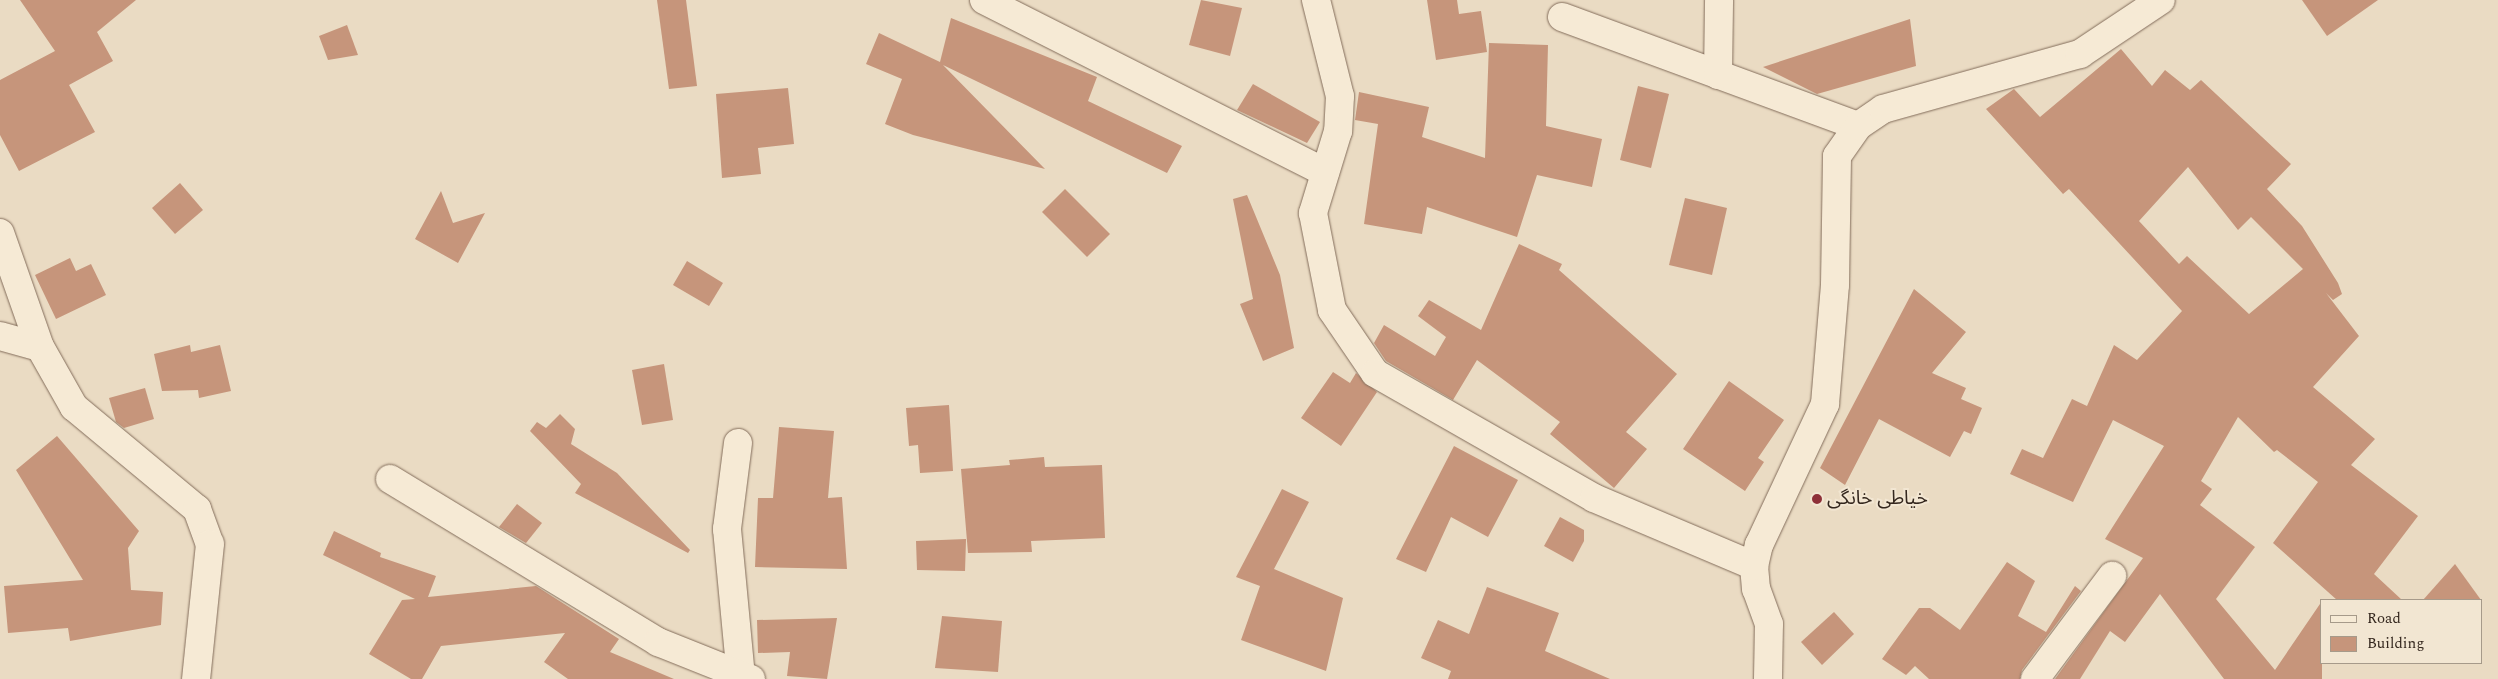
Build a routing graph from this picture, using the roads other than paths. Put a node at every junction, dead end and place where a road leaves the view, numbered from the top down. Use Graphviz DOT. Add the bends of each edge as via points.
graph roads {
  1 [pos="984,0"];
  2 [pos="1316,0"];
  3 [pos="1719,0"];
  4 [pos="2161,0"];
  5 [pos="1562,17"];
  6 [pos="1718,75"];
  7 [pos="1858,126"];
  8 [pos="1326,172"];
  9 [pos="0,233"];
  10 [pos="0,336"];
  11 [pos="40,347"];
  12 [pos="738,443"];
  13 [pos="390,479"];
  14 [pos="1754,566"];
  15 [pos="2112,576"];
  16 [pos="746,678"];
  17 [pos="196,679"];
  18 [pos="1768,679"];
  19 [pos="2035,679"];
  1 -- 8 [label="street"];
  2 -- 8 [label="street" via="1340,96 1338,131"];
  3 -- 6 [label="street"];
  4 -- 7 [label="street" via="2080,54 1883,109"];
  5 -- 6 [label="street"];
  6 -- 7 [label="street"];
  7 -- 14 [label="street" via="1837,156 1834,285 1825,404 1759,545"];
  8 -- 14 [label="street" via="1313,213 1332,310 1375,373 1594,498"];
  9 -- 11 [label="street"];
  10 -- 11 [label="street"];
  11 -- 17 [label="street" via="74,407 197,509 210,544"];
  12 -- 16 [label="street" via="727,529"];
  13 -- 16 [label="street" via="658,642"];
  14 -- 18 [label="street" via="1756,589 1768,624"];
  15 -- 19 [label="street"];
}
